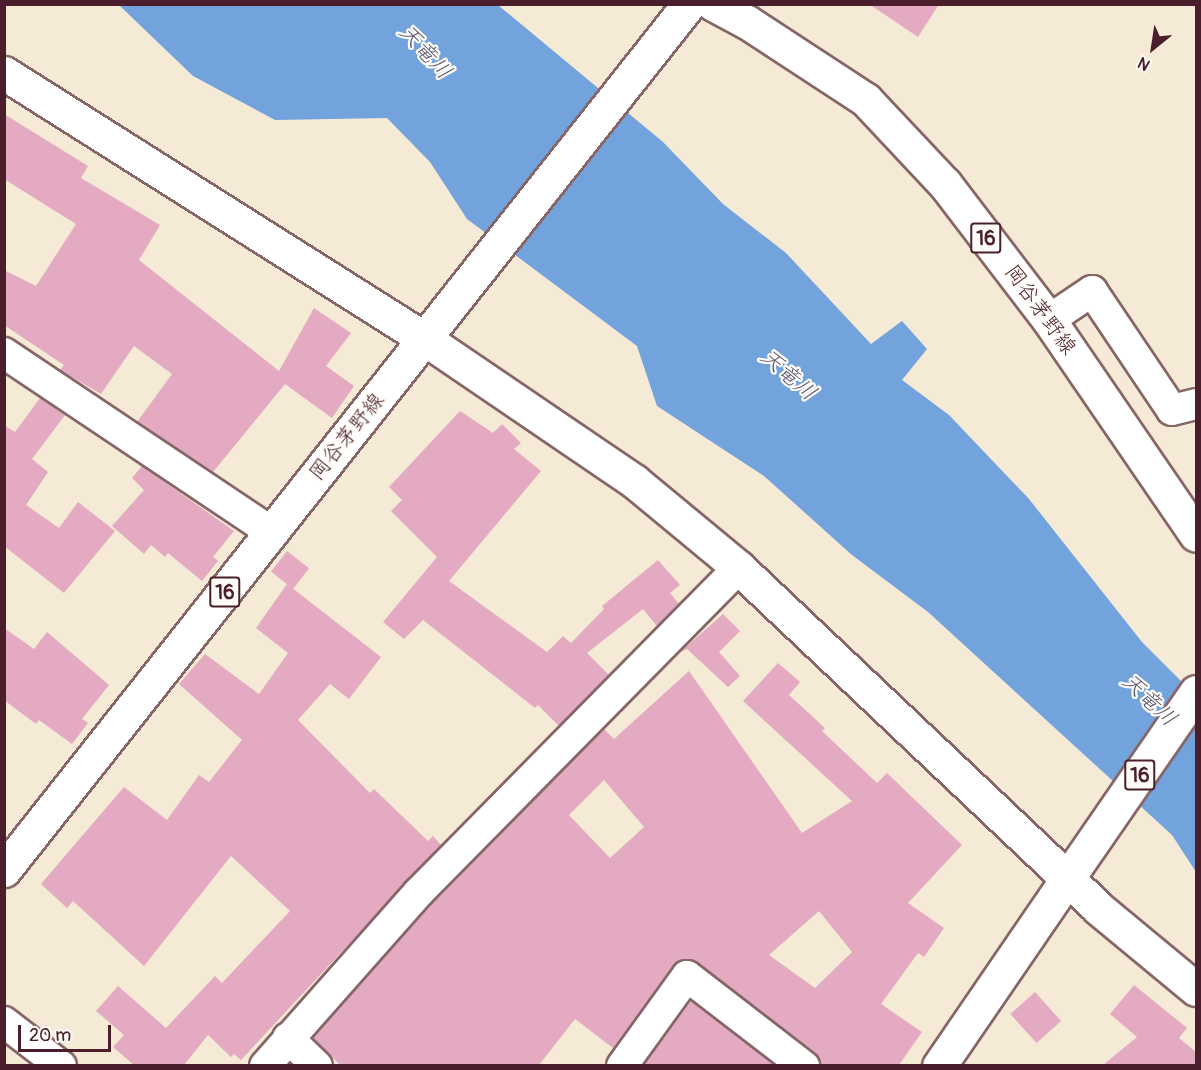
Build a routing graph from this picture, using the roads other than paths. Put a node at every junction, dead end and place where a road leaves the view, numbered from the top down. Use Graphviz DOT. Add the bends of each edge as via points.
graph roads {
  1 [pos="713,4"];
  2 [pos="681,16"];
  3 [pos="4,73"];
  4 [pos="1049,320"];
  5 [pos="425,339"];
  6 [pos="4,353"];
  7 [pos="1197,404"];
  8 [pos="271,532"];
  9 [pos="1197,535"];
  10 [pos="739,568"];
  11 [pos="1197,692"];
  12 [pos="1075,869"];
  13 [pos="4,870"];
  14 [pos="1197,989"];
  15 [pos="4,1022"];
  16 [pos="288,1038"];
  17 [pos="61,1065"];
  18 [pos="265,1065"];
  19 [pos="317,1065"];
  20 [pos="622,1065"];
  21 [pos="804,1065"];
  22 [pos="939,1065"];
  1 -- 4 [label="main road, 岡谷茅野線 / 16" via="866,100 945,184"];
  2 -- 5 [label="main road, 岡谷茅野線 / 16"];
  3 -- 5 [label="main road"];
  4 -- 7 [label="street" via="1092,291 1172,410"];
  4 -- 9 [label="main road, 岡谷茅野線 / 16"];
  5 -- 8 [label="main road, 岡谷茅野線 / 16"];
  5 -- 10 [label="main road" via="634,481"];
  6 -- 8 [label="street"];
  8 -- 13 [label="main road, 岡谷茅野線 / 16"];
  10 -- 12 [label="main road"];
  10 -- 16 [label="street" via="419,892"];
  11 -- 12 [label="main road, 16"];
  12 -- 14 [label="main road"];
  12 -- 22 [label="main road"];
  15 -- 17 [label="street"];
  16 -- 18 [label="street"];
  16 -- 19 [label="street"];
  20 -- 21 [label="street" via="687,976"];
}
